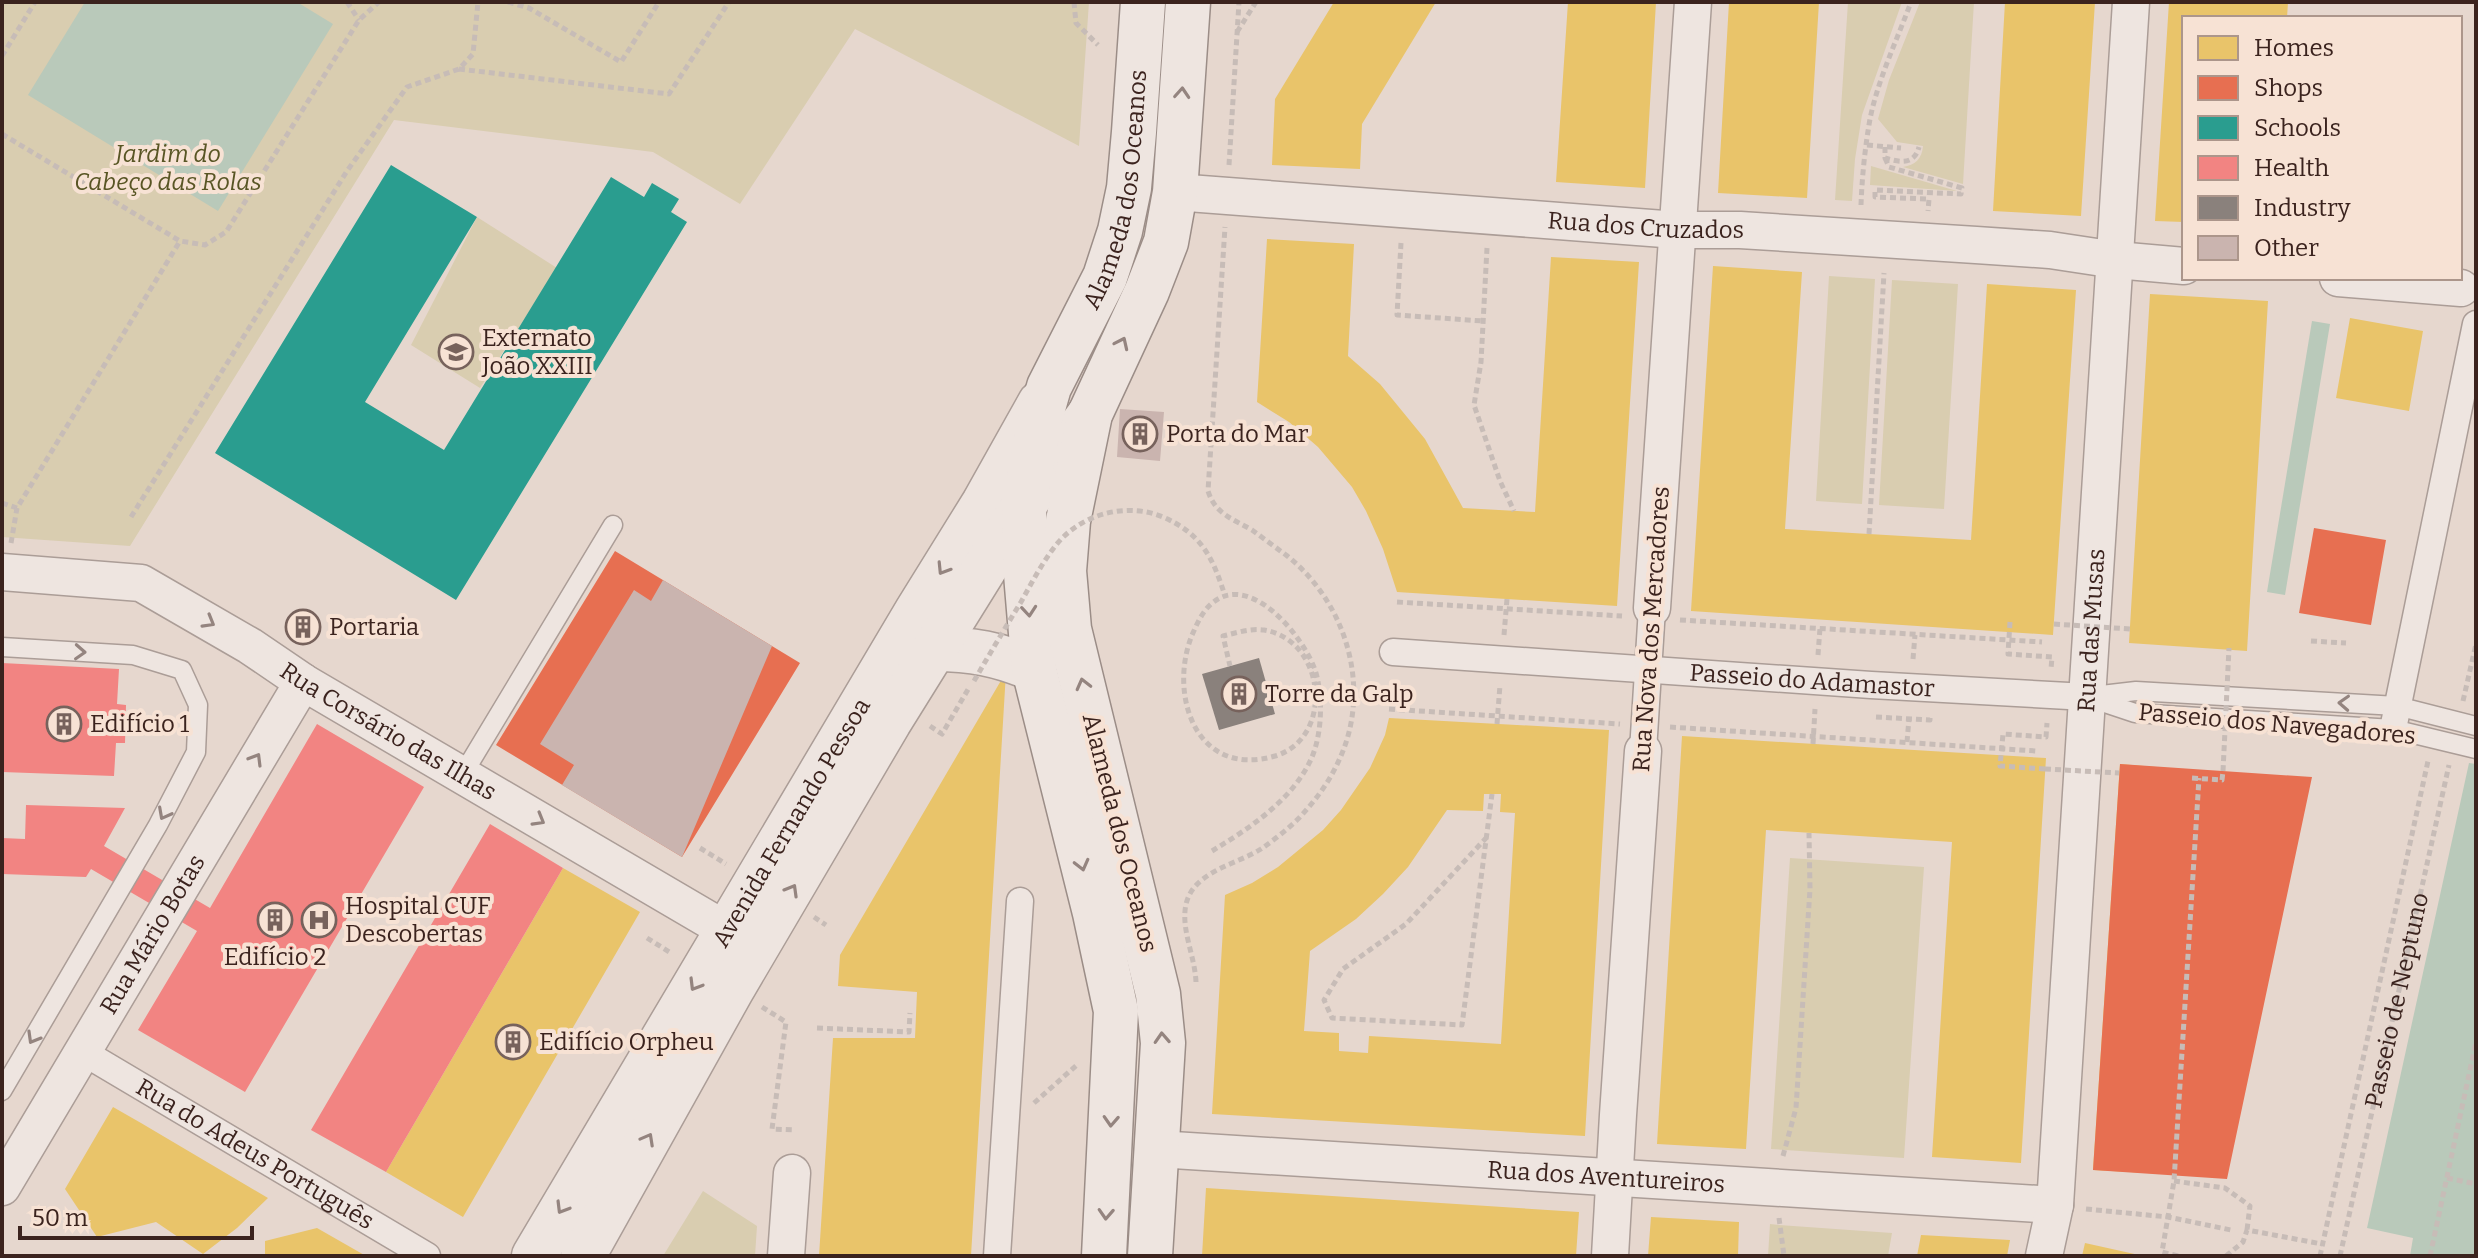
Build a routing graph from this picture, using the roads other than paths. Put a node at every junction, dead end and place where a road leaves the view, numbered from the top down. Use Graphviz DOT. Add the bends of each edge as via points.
graph roads {
  1 [pos="1143,2"];
  2 [pos="1188,2"];
  3 [pos="1693,2"];
  4 [pos="2131,2"];
  5 [pos="1175,192"];
  6 [pos="1677,230"];
  7 [pos="2116,260"];
  8 [pos="2182,266"];
  9 [pos="2363,280"];
  10 [pos="2461,288"];
  11 [pos="2476,324"];
  12 [pos="1090,414"];
  13 [pos="1004,504"];
  14 [pos="1068,521"];
  15 [pos="613,525"];
  16 [pos="2,572"];
  17 [pos="1652,613"];
  18 [pos="2,647"];
  19 [pos="934,649"];
  20 [pos="1393,652"];
  21 [pos="1034,669"];
  22 [pos="1648,669"];
  23 [pos="303,682"];
  24 [pos="2087,697"];
  25 [pos="2395,718"];
  26 [pos="2467,724"];
  27 [pos="1644,738"];
  28 [pos="2476,749"];
  29 [pos="463,774"];
  30 [pos="1020,901"];
  31 [pos="742,939"];
  32 [pos="83,1052"];
  33 [pos="2,1091"];
  34 [pos="1157,1149"];
  35 [pos="792,1173"];
  36 [pos="1614,1178"];
  37 [pos="2,1187"];
  38 [pos="2055,1205"];
  39 [pos="427,1256"];
  40 [pos="534,1256"];
  41 [pos="583,1256"];
  42 [pos="786,1256"];
  43 [pos="997,1256"];
  44 [pos="1104,1256"];
  45 [pos="1150,1256"];
  46 [pos="1610,1256"];
  47 [pos="2044,1256"];
  1 -- 13 [label="main road, Alameda dos Oceanos" via="1129,188 1120,231 1105,277 1049,387"];
  5 -- 2 [label="main road, Alameda dos Oceanos, one-way"];
  3 -- 6 [label="street, Rua Nova dos Mercadores"];
  4 -- 7 [label="street, Rua das Musas"];
  5 -- 6 [label="street, Rua dos Cruzados"];
  12 -- 5 [label="main road, Alameda dos Oceanos, one-way" via="1166,242"];
  6 -- 7 [label="street, Rua dos Cruzados" via="2050,250"];
  6 -- 17 [label="street, Rua Nova dos Mercadores"];
  7 -- 8 [label="street, Rua dos Cruzados"];
  7 -- 24 [label="street, Rua das Musas"];
  9 -- 10 [label="street"];
  11 -- 25 [label="street"];
  12 -- 13 [label="main road, Alameda dos Oceanos"];
  12 -- 14 [label="main road, Alameda dos Oceanos"];
  13 -- 14 [label="main road"];
  13 -- 19 [label="main road, Avenida Fernando Pessoa"];
  13 -- 21 [label="main road, Alameda dos Oceanos, one-way" via="1026,574"];
  13 -- 31 [label="main road, Avenida Fernando Pessoa, one-way"];
  34 -- 14 [label="main road, Alameda dos Oceanos, one-way" via="1163,1043 1158,994 1069,629 1064,571"];
  15 -- 29 [label="lane"];
  16 -- 23 [label="street, Rua Corsário das Ilhas, one-way" via="141,583"];
  17 -- 22 [label="street, Rua Nova dos Mercadores"];
  18 -- 33 [label="lane, one-way" via="133,655 182,670 198,705 196,752"];
  19 -- 21 [label="main road" via="968,649"];
  31 -- 19 [label="main road, Avenida Fernando Pessoa, one-way"];
  20 -- 22 [label="street, Passeio do Adamastor"];
  21 -- 44 [label="main road, Alameda dos Oceanos, one-way" via="1116,1011"];
  22 -- 24 [label="street, Passeio do Adamastor"];
  22 -- 27 [label="street, Rua Nova dos Mercadores"];
  23 -- 29 [label="street, Rua Corsário das Ilhas"];
  32 -- 23 [label="street, Rua Mário Botas, one-way"];
  24 -- 25 [label="lane, Passeio dos Navegadores" via="2135,713"];
  24 -- 38 [label="street, Rua das Musas"];
  25 -- 26 [label="lane, Passeio dos Navegadores"];
  25 -- 28 [label="lane, Passeio dos Navegadores" via="2433,739"];
  27 -- 36 [label="street, Rua Nova dos Mercadores"];
  29 -- 31 [label="street, Rua Corsário das Ilhas, one-way"];
  30 -- 43 [label="street"];
  31 -- 40 [label="main road, Avenida Fernando Pessoa, one-way"];
  41 -- 31 [label="main road, Avenida Fernando Pessoa, one-way" via="732,989"];
  32 -- 37 [label="street, Rua Mário Botas"];
  32 -- 39 [label="street, Rua do Adeus Português"];
  34 -- 36 [label="street, Rua dos Aventureiros"];
  34 -- 45 [label="main road, Alameda dos Oceanos"];
  35 -- 42 [label="street"];
  36 -- 38 [label="street, Rua dos Aventureiros"];
  36 -- 46 [label="street, Rua Nova dos Mercadores"];
  38 -- 47 [label="street, Rua das Musas"];
}
